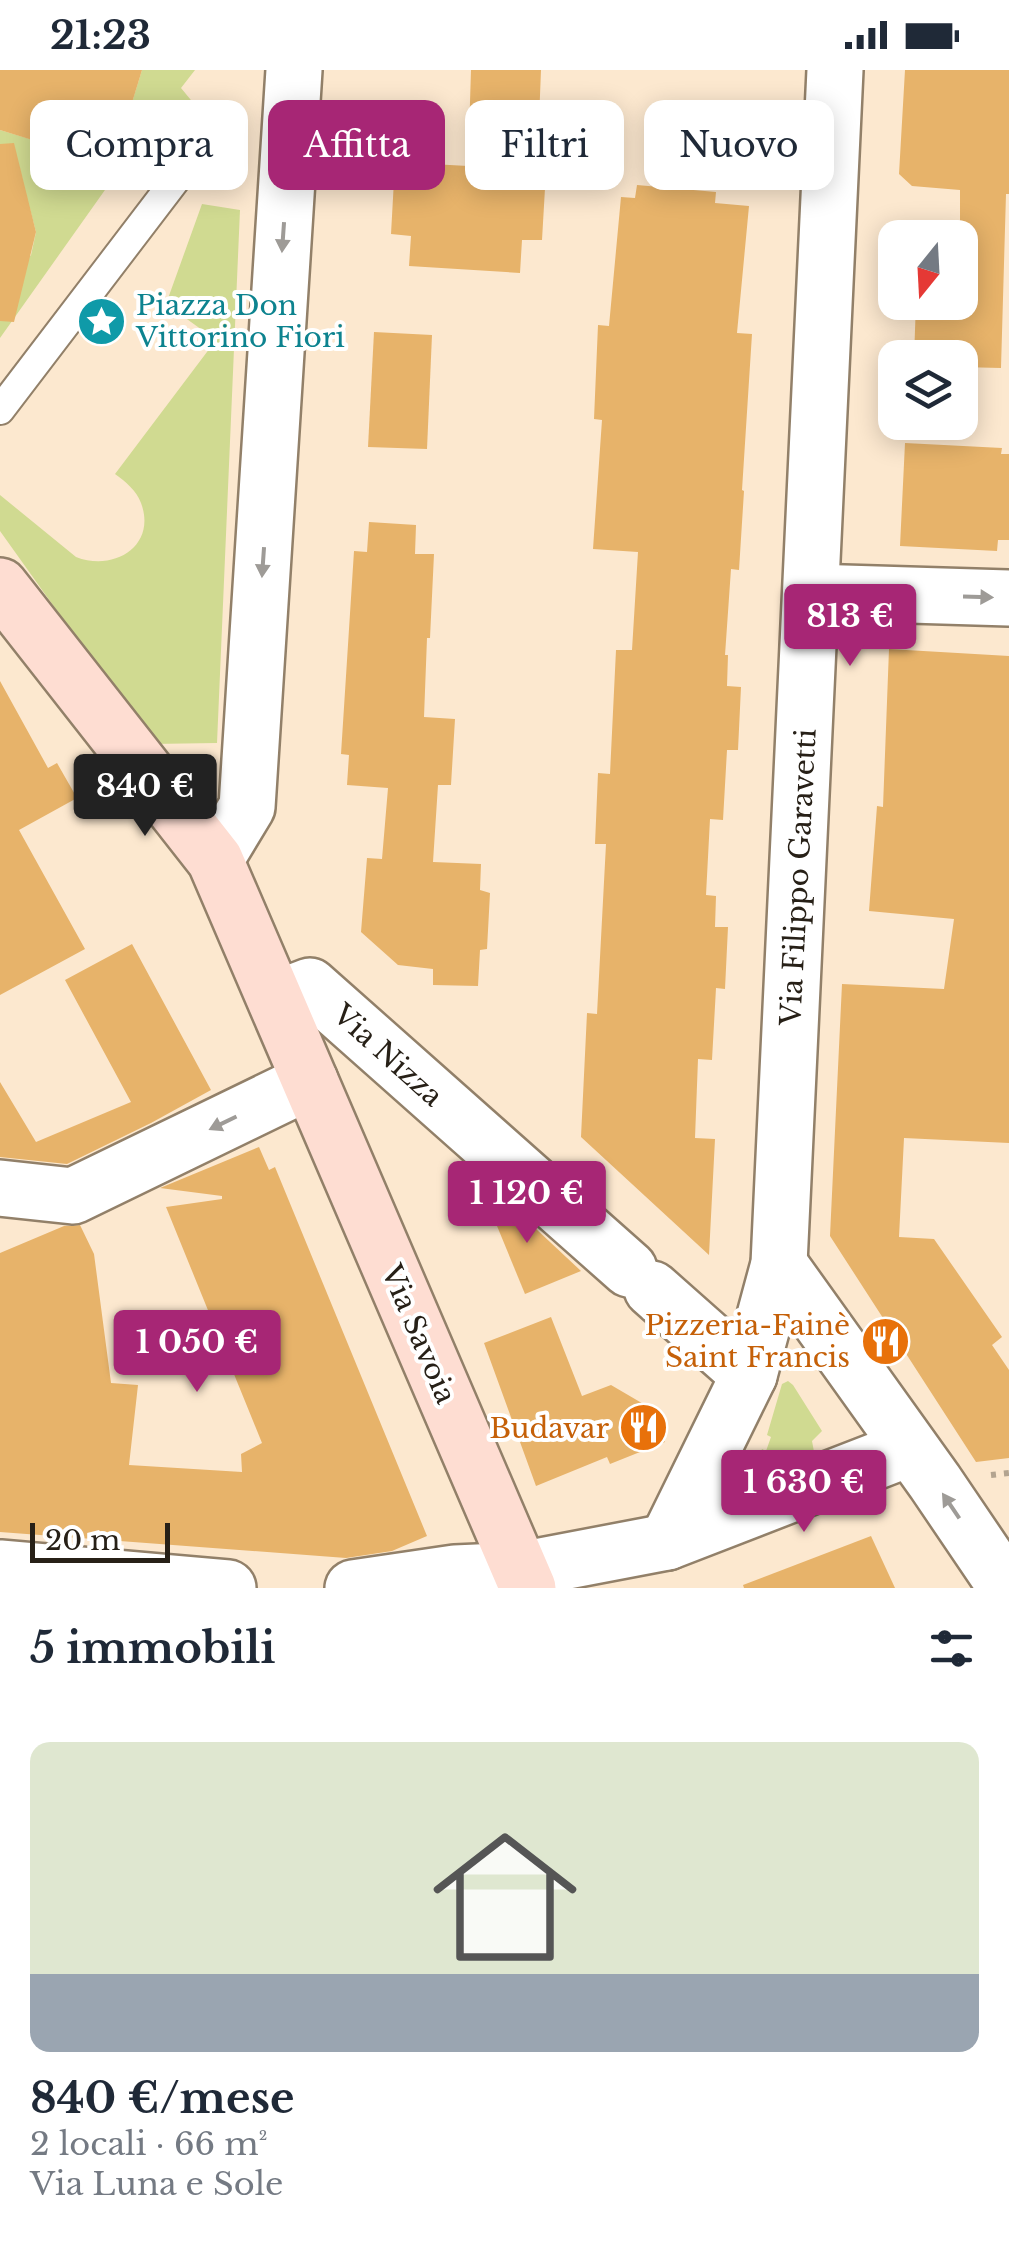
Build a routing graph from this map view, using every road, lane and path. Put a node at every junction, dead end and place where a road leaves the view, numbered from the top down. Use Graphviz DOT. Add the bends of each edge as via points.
graph roads {
  1 [pos="294,70"];
  2 [pos="835,70"];
  3 [pos="168,190"];
  4 [pos="0,410"];
  5 [pos="0,586"];
  6 [pos="811,592"];
  7 [pos="1009,598"];
  8 [pos="216,860"];
  9 [pos="276,998"];
  10 [pos="310,1080"];
  11 [pos="0,1188"];
  12 [pos="779,1264"];
  13 [pos="749,1375"];
  14 [pos="910,1448"];
  15 [pos="667,1542"];
  16 [pos="0,1568"];
  17 [pos="524,1579"];
  18 [pos="228,1588"];
  19 [pos="353,1588"];
  20 [pos="1003,1588"];
  1 -- 8 [label="street, one-way" via="247,806"];
  2 -- 6 [label="street, Via Filippo Garavetti"];
  3 -- 4 [label="lane"];
  5 -- 8 [label="street, Via Savoia"];
  6 -- 7 [label="street, one-way"];
  6 -- 12 [label="street, Via Filippo Garavetti"];
  8 -- 9 [label="street, Via Savoia"];
  9 -- 10 [label="street, Via Savoia"];
  9 -- 13 [label="street, Via Nizza" via="310,986"];
  10 -- 11 [label="street, one-way" via="72,1196"];
  10 -- 17 [label="street, Via Savoia"];
  12 -- 13 [label="street, Via Filippo Garavetti"];
  12 -- 14 [label="street"];
  13 -- 15 [label="street, Via Filippo Garavetti"];
  14 -- 15 [label="street"];
  20 -- 14 [label="street, one-way"];
  15 -- 17 [label="street"];
  16 -- 18 [label="street"];
  17 -- 19 [label="street" via="455,1573"];
}
